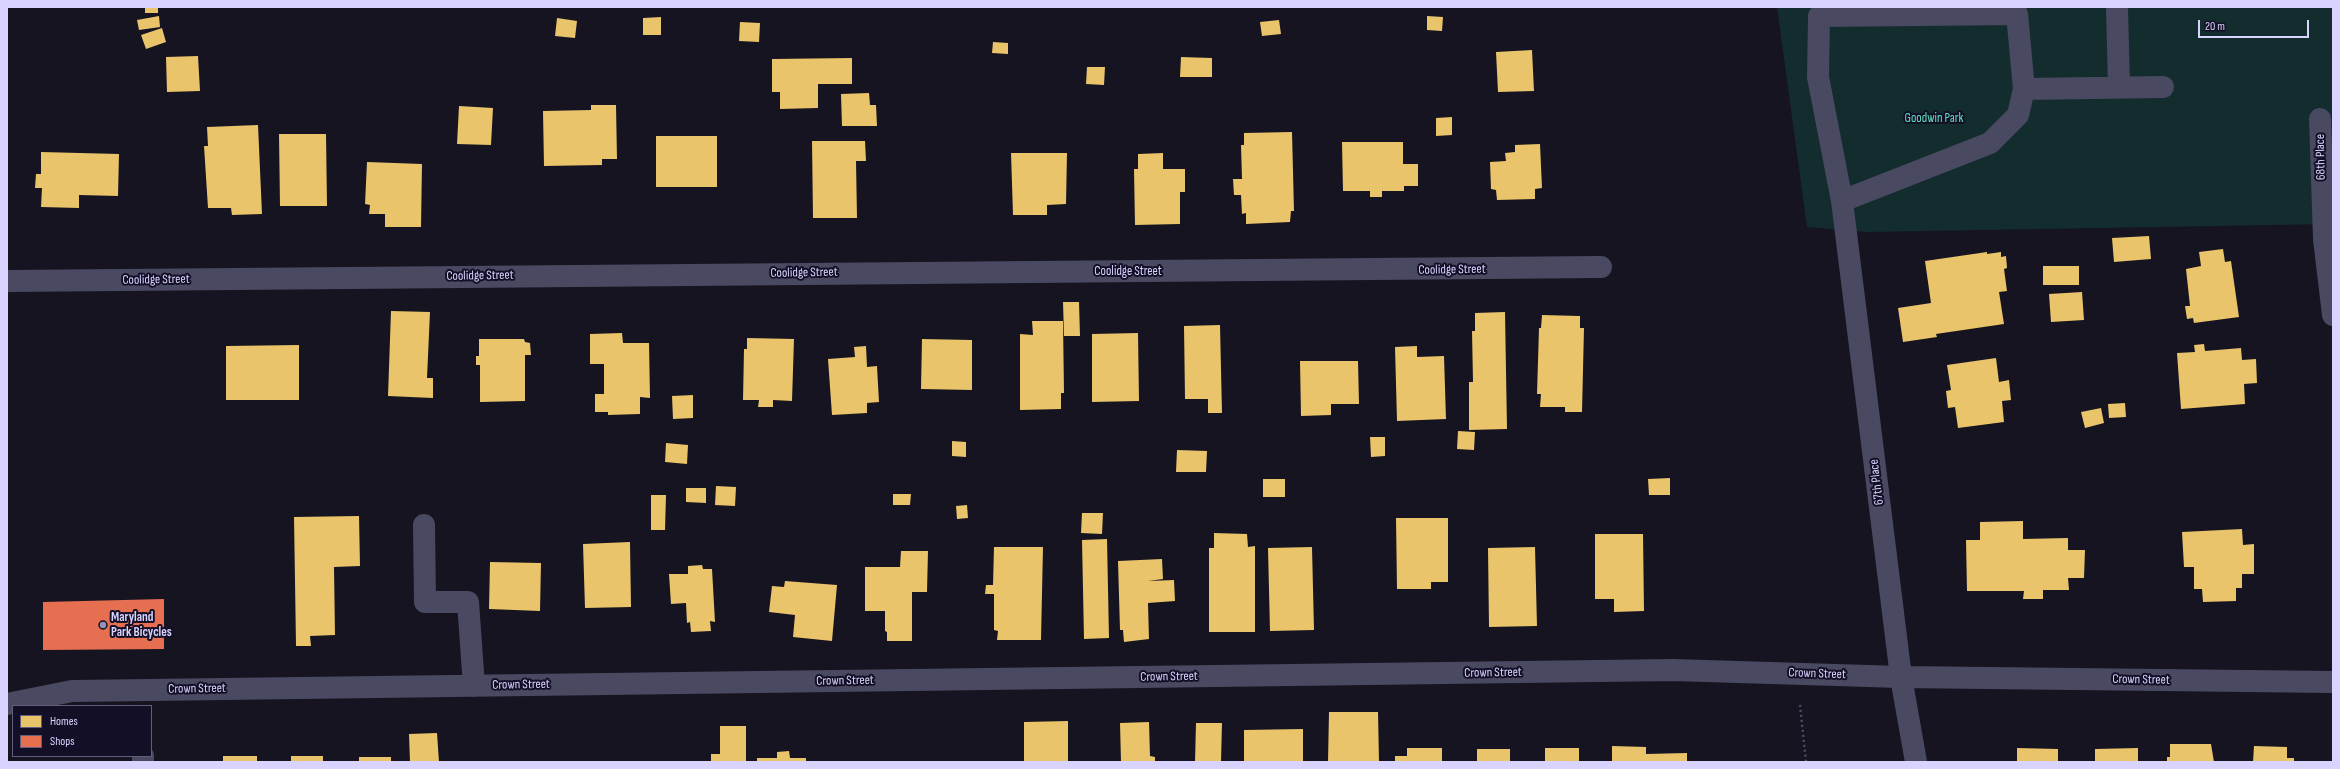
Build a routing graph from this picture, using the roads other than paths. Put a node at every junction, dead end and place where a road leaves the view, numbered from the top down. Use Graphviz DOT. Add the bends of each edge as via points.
graph roads {
  1 [pos="2117,7"];
  2 [pos="2019,11"];
  3 [pos="2119,87"];
  4 [pos="2163,88"];
  5 [pos="2024,89"];
  6 [pos="2320,119"];
  7 [pos="1842,201"];
  8 [pos="1600,267"];
  9 [pos="7,281"];
  10 [pos="2333,315"];
  11 [pos="424,525"];
  12 [pos="1901,677"];
  13 [pos="2333,682"];
  14 [pos="474,686"];
  15 [pos="144,698"];
  16 [pos="7,704"];
  17 [pos="1916,762"];
  1 -- 3 [label="street"];
  2 -- 5 [label="street"];
  2 -- 7 [label="street, 67th Place" via="1819,16 1818,77"];
  3 -- 4 [label="street"];
  3 -- 5 [label="street"];
  5 -- 7 [label="street" via="2018,115 1990,143"];
  6 -- 10 [label="street, 68th Place" via="2324,239"];
  7 -- 12 [label="street, 67th Place"];
  8 -- 9 [label="street, Coolidge Street"];
  11 -- 14 [label="street" via="425,602 468,602"];
  12 -- 13 [label="street, Crown Street"];
  12 -- 14 [label="street, Crown Street" via="1673,670"];
  12 -- 17 [label="street, 67th Place"];
  14 -- 15 [label="street, Crown Street"];
  15 -- 16 [label="street, Crown Street" via="72,690"];
}
